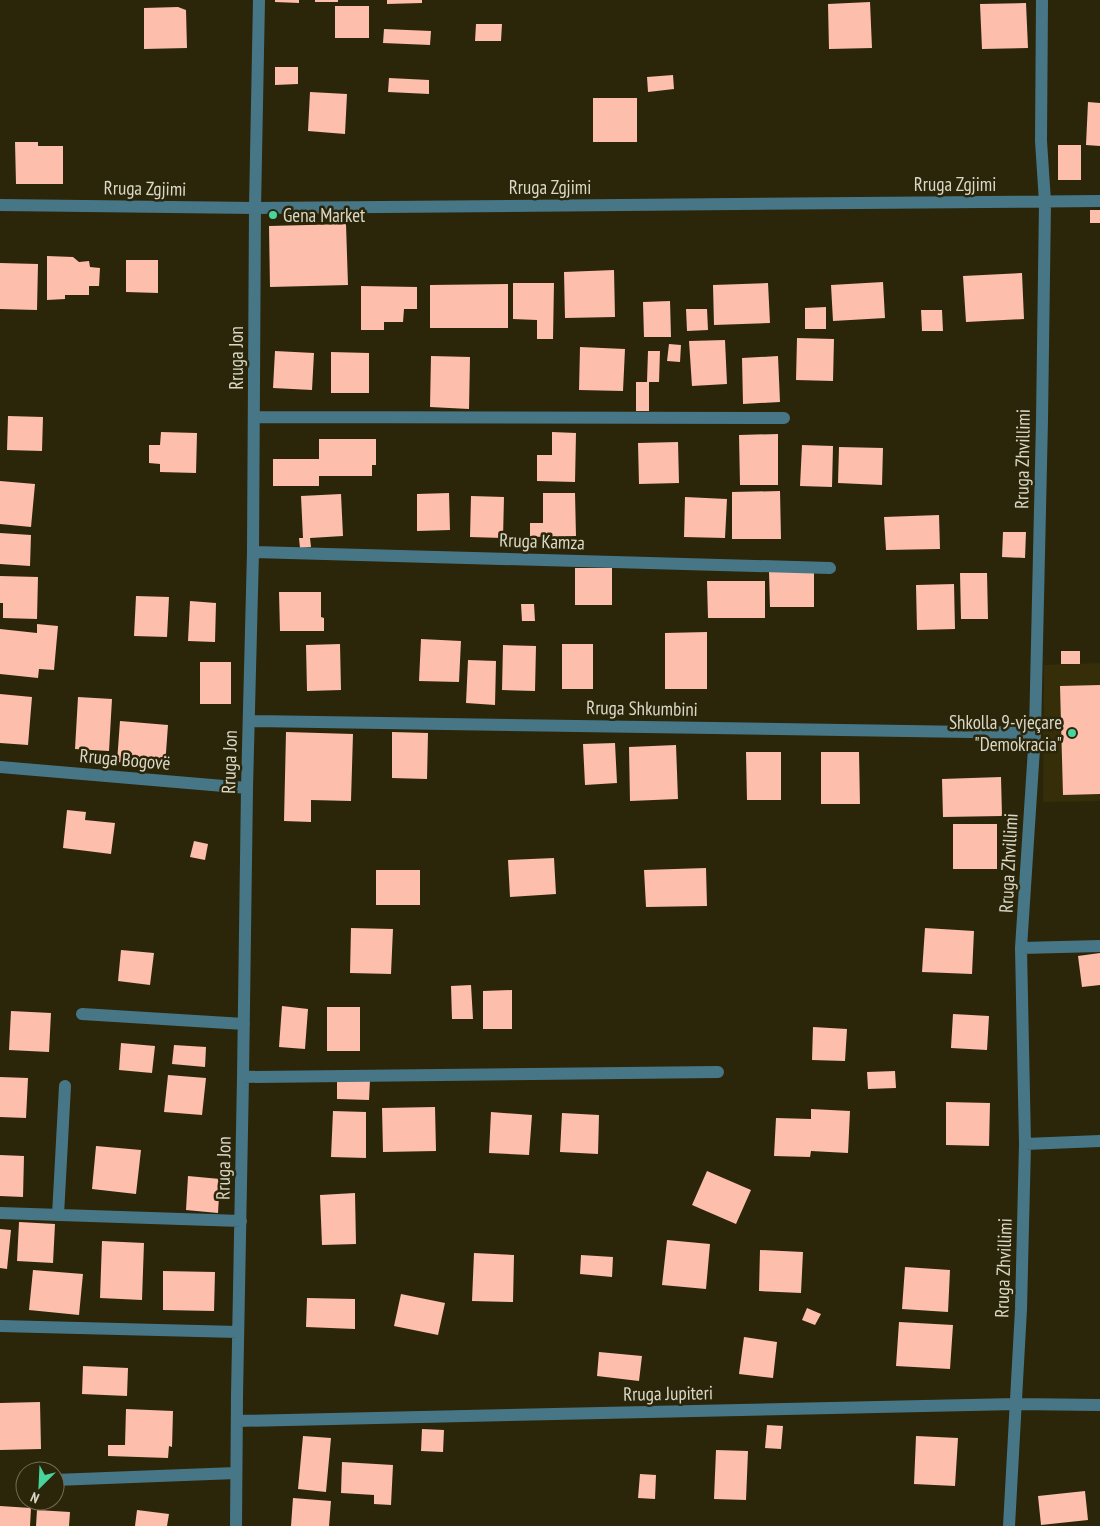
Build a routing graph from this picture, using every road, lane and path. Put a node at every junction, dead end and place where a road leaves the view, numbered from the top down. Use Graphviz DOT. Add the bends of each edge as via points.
graph roads {
  1 [pos="259,0"];
  2 [pos="1042,0"];
  3 [pos="1100,201"];
  4 [pos="1045,202"];
  5 [pos="0,205"];
  6 [pos="255,208"];
  7 [pos="254,416"];
  8 [pos="784,418"];
  9 [pos="253,552"];
  10 [pos="830,568"];
  11 [pos="249,721"];
  12 [pos="1034,733"];
  13 [pos="0,767"];
  14 [pos="247,788"];
  15 [pos="1100,946"];
  16 [pos="1022,948"];
  17 [pos="82,1014"];
  18 [pos="244,1024"];
  19 [pos="718,1072"];
  20 [pos="244,1077"];
  21 [pos="65,1086"];
  22 [pos="1100,1141"];
  23 [pos="1025,1144"];
  24 [pos="0,1213"];
  25 [pos="58,1215"];
  26 [pos="241,1222"];
  27 [pos="0,1326"];
  28 [pos="238,1332"];
  29 [pos="1016,1404"];
  30 [pos="1100,1405"];
  31 [pos="236,1421"];
  32 [pos="236,1473"];
  33 [pos="65,1480"];
  34 [pos="236,1526"];
  35 [pos="1009,1526"];
  1 -- 6 [label="street, Rruga Jon"];
  2 -- 4 [label="street, Rruga Zhvillimi" via="1041,141"];
  3 -- 4 [label="street, Rruga Zgjimi"];
  4 -- 6 [label="street, Rruga Zgjimi"];
  4 -- 12 [label="street, Rruga Zhvillimi"];
  5 -- 6 [label="street, Rruga Zgjimi"];
  6 -- 7 [label="street, Rruga Jon"];
  7 -- 8 [label="street"];
  7 -- 9 [label="street, Rruga Jon"];
  9 -- 10 [label="street, Rruga Kamza"];
  9 -- 11 [label="street, Rruga Jon"];
  11 -- 12 [label="street, Rruga Shkumbini"];
  11 -- 14 [label="street, Rruga Jon"];
  12 -- 16 [label="street, Rruga Zhvillimi"];
  13 -- 14 [label="street, Rruga Bogovë"];
  14 -- 18 [label="street, Rruga Jon"];
  15 -- 16 [label="street"];
  16 -- 23 [label="street, Rruga Zhvillimi"];
  17 -- 18 [label="street"];
  18 -- 20 [label="street, Rruga Jon"];
  19 -- 20 [label="street"];
  20 -- 26 [label="street, Rruga Jon"];
  21 -- 25 [label="street"];
  22 -- 23 [label="street"];
  23 -- 29 [label="street, Rruga Zhvillimi"];
  24 -- 25 [label="street"];
  25 -- 26 [label="street"];
  26 -- 28 [label="street, Rruga Jon"];
  27 -- 28 [label="street"];
  28 -- 31 [label="street, Rruga Jon"];
  29 -- 30 [label="street, Rruga Jupiteri"];
  29 -- 31 [label="street, Rruga Jupiteri"];
  29 -- 35 [label="street, Rruga Zhvillimi"];
  31 -- 32 [label="street, Rruga Jon"];
  32 -- 33 [label="street"];
  32 -- 34 [label="street, Rruga Jon"];
}
